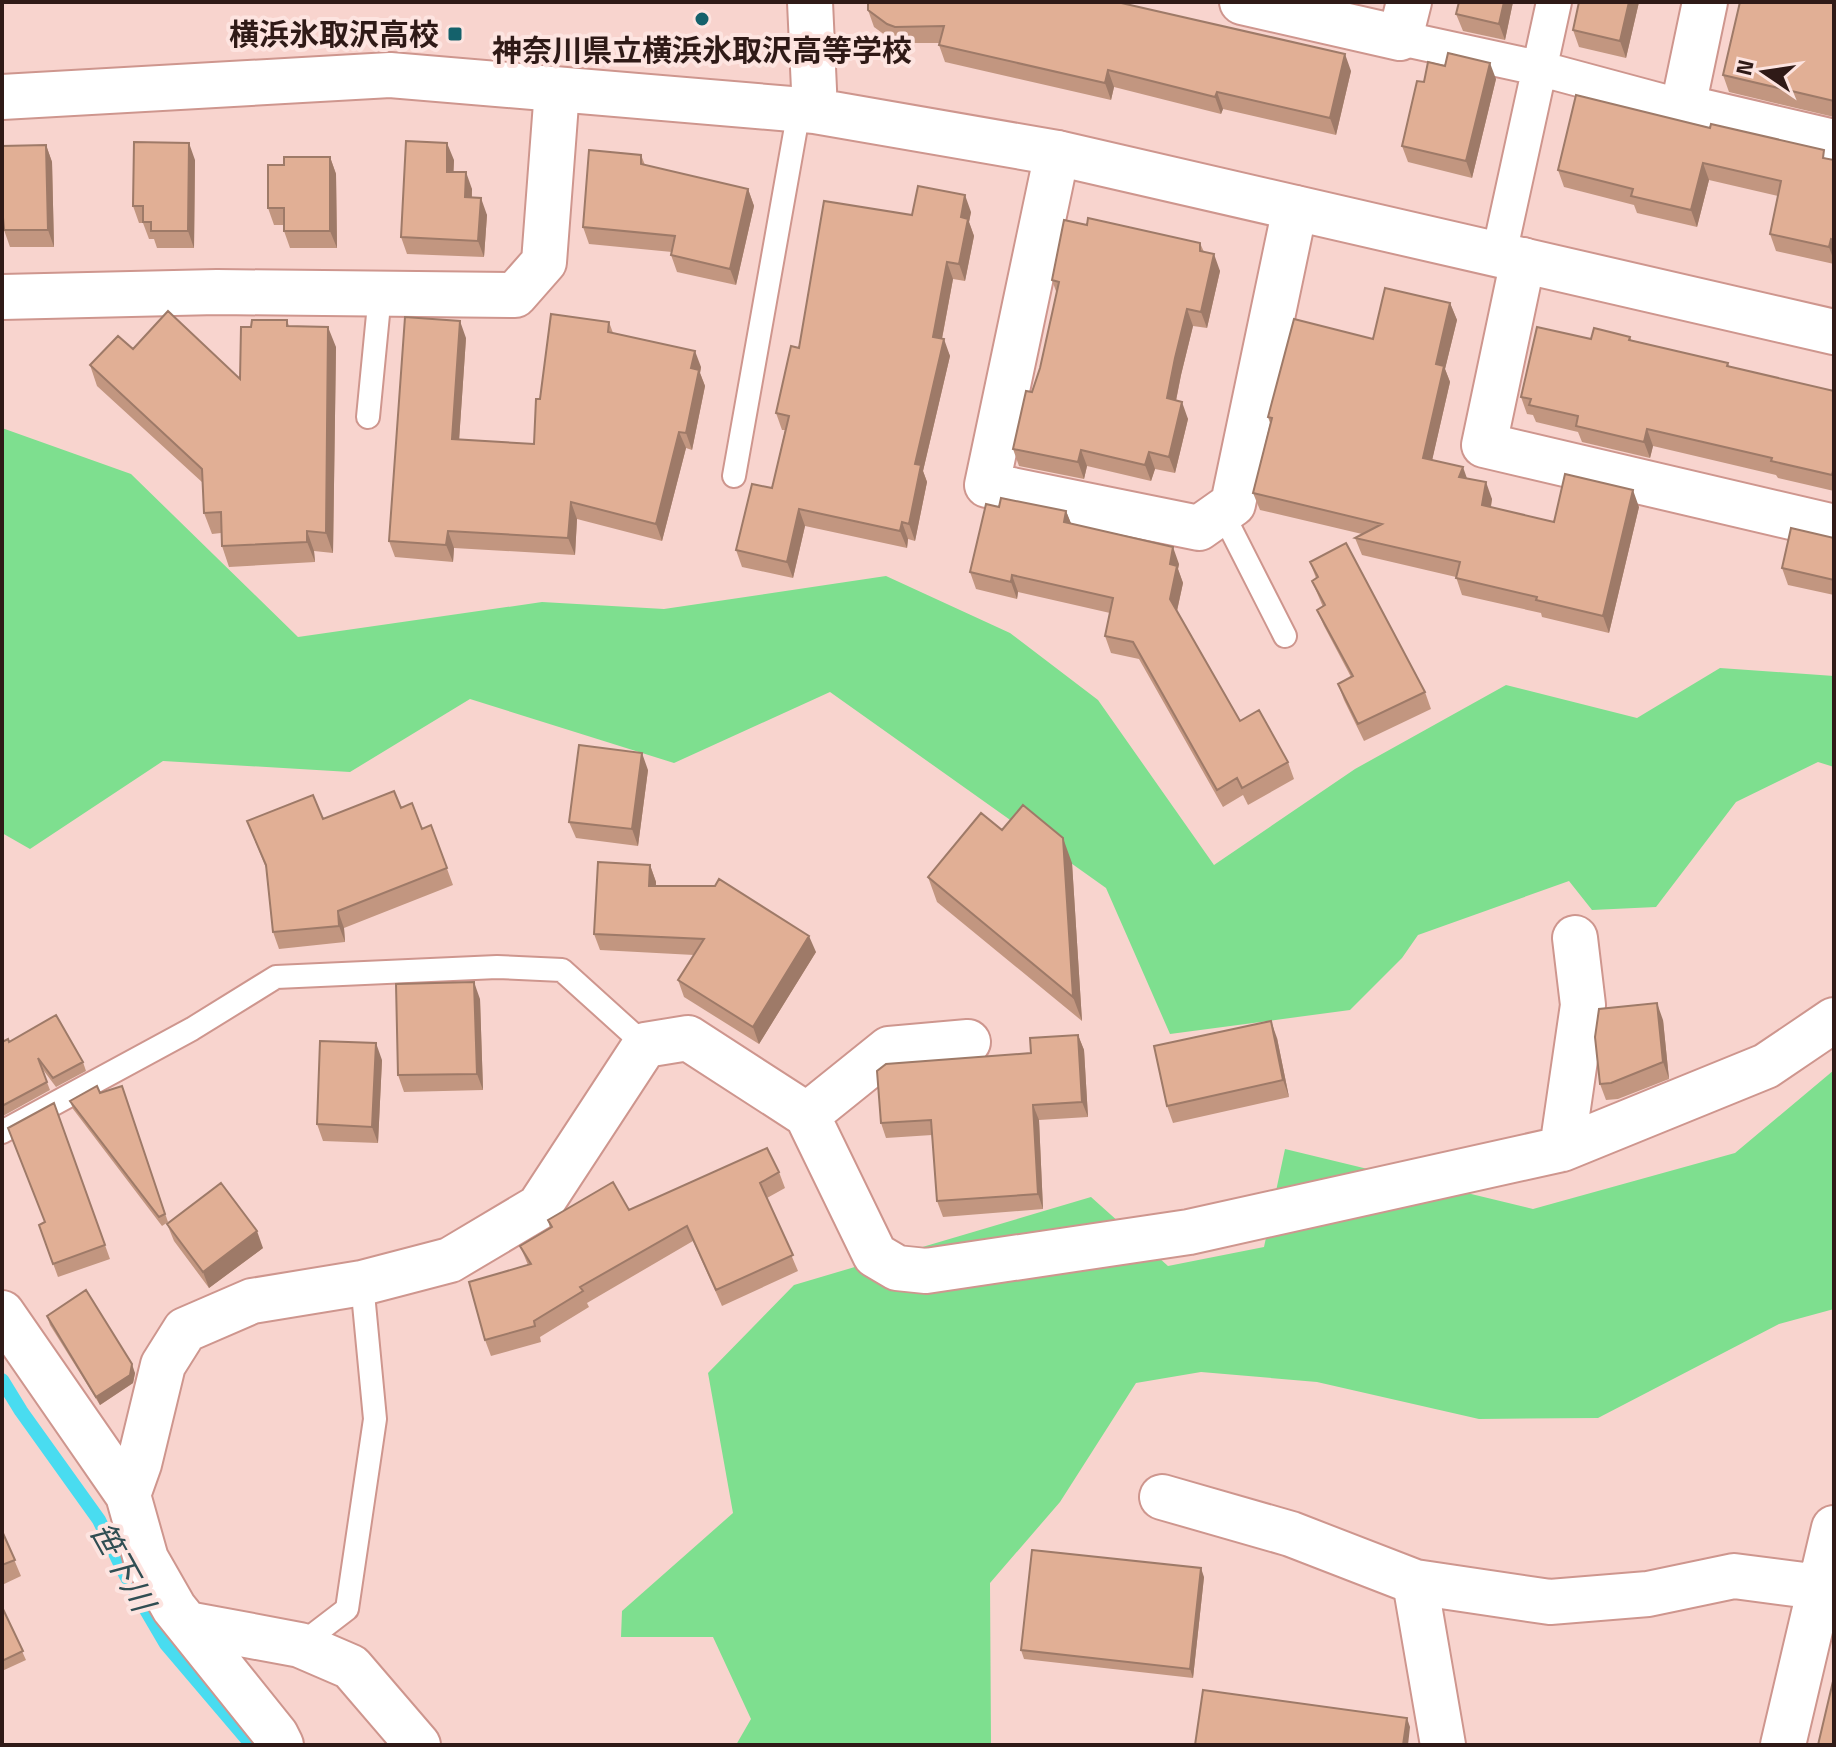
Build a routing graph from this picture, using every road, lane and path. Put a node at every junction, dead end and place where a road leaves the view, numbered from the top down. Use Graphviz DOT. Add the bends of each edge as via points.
graph roads {
  1 [pos="810,2"];
  2 [pos="1242,2"];
  3 [pos="1554,2"];
  4 [pos="1705,2"];
  5 [pos="1404,20"];
  6 [pos="1538,68"];
  7 [pos="557,90"];
  8 [pos="2,97"];
  9 [pos="1683,107"];
  10 [pos="807,110"];
  11 [pos="1834,142"];
  12 [pos="1057,153"];
  13 [pos="1295,208"];
  14 [pos="1511,257"];
  15 [pos="380,294"];
  16 [pos="2,297"];
  17 [pos="1834,332"];
  18 [pos="368,417"];
  19 [pos="734,476"];
  20 [pos="1222,512"];
  21 [pos="1834,527"];
  22 [pos="1285,636"];
  23 [pos="1575,938"];
  24 [pos="1834,1020"];
  25 [pos="968,1042"];
  26 [pos="645,1045"];
  27 [pos="807,1115"];
  28 [pos="2,1132"];
  29 [pos="1562,1149"];
  30 [pos="362,1283"];
  31 [pos="2,1313"];
  32 [pos="128,1495"];
  33 [pos="1162,1497"];
  34 [pos="1834,1528"];
  35 [pos="1415,1582"];
  36 [pos="1827,1587"];
  37 [pos="188,1624"];
  38 [pos="300,1645"];
  39 [pos="281,1745"];
  40 [pos="418,1745"];
  41 [pos="1443,1745"];
  42 [pos="1783,1745"];
  1 -- 10 [label="street"];
  2 -- 5 [label="street"];
  3 -- 6 [label="street"];
  4 -- 9 [label="street"];
  5 -- 6 [label="street"];
  6 -- 9 [label="street"];
  6 -- 14 [label="street"];
  7 -- 8 [label="street" via="390,75"];
  7 -- 10 [label="street"];
  7 -- 15 [label="street" via="544,262 515,295"];
  9 -- 11 [label="street"];
  10 -- 12 [label="street"];
  10 -- 19 [label="lane"];
  12 -- 13 [label="street"];
  12 -- 20 [label="street" via="987,485 1199,528"];
  13 -- 14 [label="street"];
  13 -- 20 [label="street" via="1233,504"];
  14 -- 17 [label="street"];
  14 -- 21 [label="street" via="1484,445"];
  15 -- 16 [label="street"];
  15 -- 18 [label="lane"];
  20 -- 22 [label="lane"];
  23 -- 29 [label="street" via="1583,1005"];
  24 -- 29 [label="street" via="1766,1066"];
  25 -- 27 [label="street" via="889,1049"];
  26 -- 27 [label="street" via="688,1038"];
  26 -- 28 [label="lane" via="562,970 497,967 276,977"];
  26 -- 30 [label="street" via="539,1207 450,1260"];
  27 -- 29 [label="street" via="875,1255 897,1268 926,1271 1189,1232"];
  30 -- 32 [label="street" via="252,1301 185,1330 163,1365"];
  30 -- 38 [label="lane" via="375,1419 347,1609"];
  31 -- 32 [label="street"];
  32 -- 37 [label="street" via="146,1559"];
  33 -- 35 [label="street" via="1291,1534"];
  34 -- 36 [label="street"];
  35 -- 36 [label="street" via="1550,1602 1648,1594 1734,1576"];
  35 -- 41 [label="street"];
  36 -- 42 [label="street"];
  37 -- 38 [label="street"];
  37 -- 39 [label="street"];
  38 -- 40 [label="street" via="351,1667"];
}
